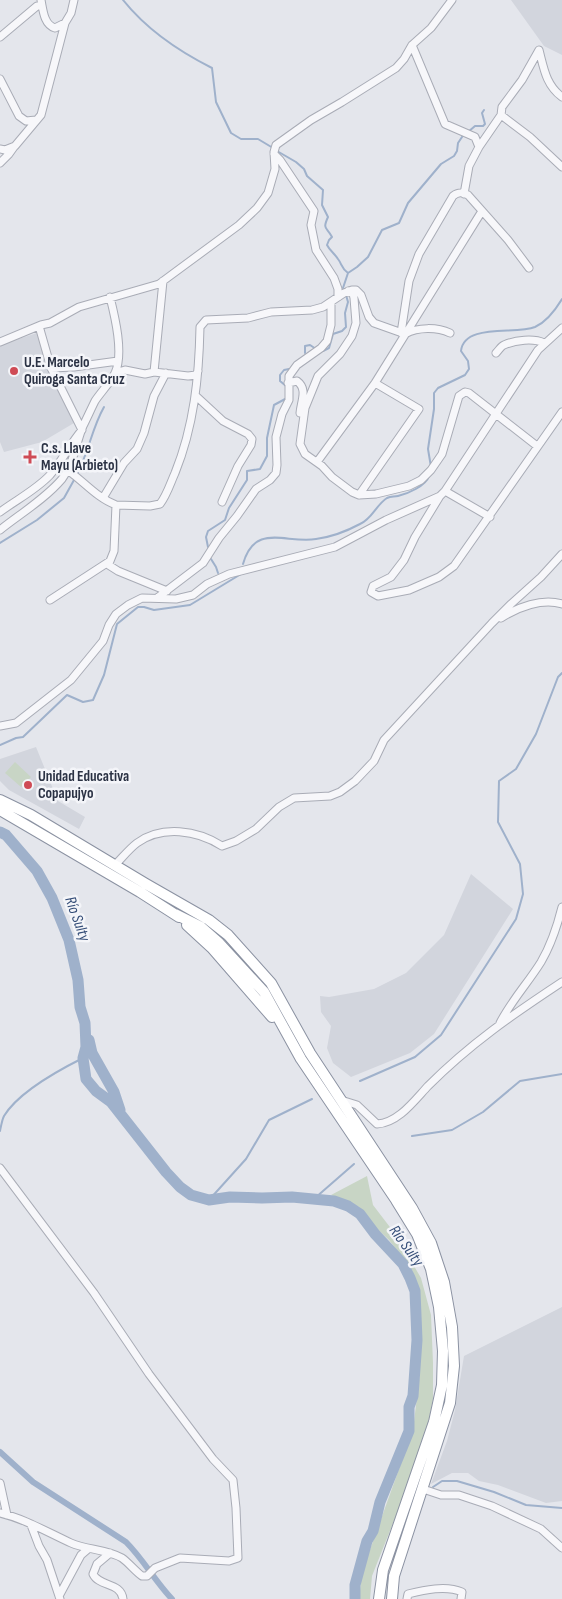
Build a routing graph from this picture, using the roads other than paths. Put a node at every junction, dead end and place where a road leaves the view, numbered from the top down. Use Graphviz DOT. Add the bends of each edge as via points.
graph roads {
  1 [pos="74,0"];
  2 [pos="452,0"];
  3 [pos="42,3"];
  4 [pos="65,23"];
  5 [pos="0,37"];
  6 [pos="412,45"];
  7 [pos="0,79"];
  8 [pos="562,97"];
  9 [pos="501,115"];
  10 [pos="38,119"];
  11 [pos="15,146"];
  12 [pos="479,147"];
  13 [pos="0,149"];
  14 [pos="274,154"];
  15 [pos="0,164"];
  16 [pos="562,167"];
  17 [pos="464,194"];
  18 [pos="482,211"];
  19 [pos="530,268"];
  20 [pos="163,281"];
  21 [pos="348,291"];
  22 [pos="338,297"];
  23 [pos="110,298"];
  24 [pos="331,302"];
  25 [pos="39,326"];
  26 [pos="562,328"];
  27 [pos="450,333"];
  28 [pos="403,334"];
  29 [pos="0,342"];
  30 [pos="544,343"];
  31 [pos="496,353"];
  32 [pos="118,361"];
  33 [pos="50,368"];
  34 [pos="198,371"];
  35 [pos="154,372"];
  36 [pos="115,373"];
  37 [pos="166,373"];
  38 [pos="375,382"];
  39 [pos="288,383"];
  40 [pos="196,396"];
  41 [pos="562,412"];
  42 [pos="495,415"];
  43 [pos="302,428"];
  44 [pos="82,430"];
  45 [pos="537,446"];
  46 [pos="317,462"];
  47 [pos="58,464"];
  48 [pos="67,469"];
  49 [pos="443,494"];
  50 [pos="360,495"];
  51 [pos="103,498"];
  52 [pos="222,502"];
  53 [pos="116,505"];
  54 [pos="0,512"];
  55 [pos="490,517"];
  56 [pos="0,530"];
  57 [pos="562,554"];
  58 [pos="107,564"];
  59 [pos="167,591"];
  60 [pos="157,598"];
  61 [pos="50,600"];
  62 [pos="562,604"];
  63 [pos="492,623"];
  64 [pos="0,726"];
  65 [pos="0,800"];
  66 [pos="0,810"];
  67 [pos="115,865"];
  68 [pos="562,907"];
  69 [pos="562,982"];
  70 [pos="500,1024"];
  71 [pos="341,1100"];
  72 [pos="0,1168"];
  73 [pos="0,1483"];
  74 [pos="423,1489"];
  75 [pos="4,1514"];
  76 [pos="31,1525"];
  77 [pos="562,1548"];
  78 [pos="88,1549"];
  79 [pos="110,1553"];
  80 [pos="60,1598"];
  81 [pos="123,1599"];
  82 [pos="379,1599"];
  83 [pos="392,1599"];
  84 [pos="407,1599"];
  85 [pos="461,1599"];
  1 -- 4 [label="street"];
  2 -- 6 [label="street" via="431,28"];
  3 -- 4 [label="street" via="50,26 56,28"];
  3 -- 5 [label="street"];
  4 -- 10 [label="street" via="43,111"];
  6 -- 12 [label="street" via="445,124 475,137"];
  6 -- 14 [label="street" via="404,59 390,72 311,120 276,145"];
  7 -- 10 [label="street" via="19,116 26,122"];
  8 -- 9 [label="street" via="548,83 539,50 502,107"];
  9 -- 12 [label="street"];
  9 -- 16 [label="street"];
  10 -- 11 [label="street"];
  11 -- 13 [label="street"];
  11 -- 15 [label="street"];
  12 -- 17 [label="street" via="469,166"];
  14 -- 20 [label="street" via="271,187 257,208"];
  14 -- 22 [label="street" via="314,211 311,225 316,250 334,278"];
  17 -- 18 [label="street"];
  17 -- 28 [label="street" via="453,196 420,254 409,281"];
  18 -- 19 [label="street"];
  18 -- 28 [label="street"];
  20 -- 23 [label="street"];
  20 -- 35 [label="street"];
  21 -- 22 [label="street"];
  21 -- 28 [label="street" via="358,292 374,323"];
  21 -- 43 [label="street" via="354,298 355,330 340,354 318,376 305,408"];
  22 -- 24 [label="street"];
  23 -- 25 [label="street" via="79,307"];
  23 -- 32 [label="street" via="115,315"];
  24 -- 34 [label="street" via="312,310 206,320 200,327"];
  24 -- 39 [label="street" via="332,325 326,341 292,370"];
  25 -- 29 [label="street"];
  25 -- 33 [label="street"];
  26 -- 30 [label="street"];
  27 -- 28 [label="street" via="432,329"];
  28 -- 38 [label="street"];
  30 -- 31 [label="street" via="530,340 514,342 502,345"];
  30 -- 42 [label="street"];
  32 -- 33 [label="street"];
  32 -- 36 [label="street"];
  33 -- 44 [label="street"];
  34 -- 37 [label="street" via="192,376"];
  34 -- 40 [label="street"];
  35 -- 36 [label="street" via="145,374 125,370"];
  35 -- 37 [label="street"];
  36 -- 44 [label="street" via="95,401"];
  37 -- 51 [label="street" via="154,396 137,449 124,463"];
  38 -- 46 [label="street"];
  38 -- 50 [label="street" via="419,408"];
  39 -- 43 [label="street" via="297,381 304,392 300,416"];
  39 -- 59 [label="street" via="289,400 276,437 276,473 256,489 203,563"];
  40 -- 52 [label="street" via="223,421 252,439"];
  40 -- 53 [label="street" via="186,441 163,500 156,506"];
  41 -- 45 [label="street"];
  42 -- 45 [label="street"];
  42 -- 49 [label="street"];
  42 -- 50 [label="street" via="469,393 461,394 442,454 421,480 409,486"];
  43 -- 46 [label="street" via="302,450"];
  44 -- 47 [label="street"];
  44 -- 48 [label="street"];
  45 -- 55 [label="street"];
  46 -- 50 [label="street"];
  47 -- 48 [label="street"];
  47 -- 54 [label="street" via="38,486"];
  48 -- 51 [label="street"];
  48 -- 56 [label="street" via="63,478 46,495"];
  49 -- 55 [label="street"];
  49 -- 55 [label="street" via="404,560 390,577 373,586 371,592 378,596 409,590 440,577 454,566"];
  49 -- 60 [label="street" via="335,547 229,574 193,595 176,599"];
  51 -- 53 [label="street"];
  53 -- 58 [label="street" via="114,551"];
  57 -- 63 [label="street"];
  58 -- 59 [label="street"];
  58 -- 61 [label="street"];
  59 -- 60 [label="street"];
  60 -- 64 [label="street" via="142,598 116,614 103,641 71,680 16,723"];
  62 -- 63 [label="street" via="540,602"];
  63 -- 67 [label="street" via="384,740 374,761 340,792 330,796 294,798 279,807 256,829 222,846 186,832 156,833 137,843"];
  65 -- 67 [label="highway"];
  66 -- 82 [label="highway" via="175,914 214,945 260,996 417,1234 439,1308 442,1385 434,1422 383,1570"];
  67 -- 71 [label="highway" via="209,920 228,935 271,983"];
  68 -- 70 [label="street" via="556,930 541,962 507,1008"];
  69 -- 70 [label="street"];
  70 -- 71 [label="street" via="450,1064 387,1124 377,1124 357,1105"];
  71 -- 74 [label="highway" via="412,1208 431,1243 444,1282 452,1327 454,1366 450,1402"];
  72 -- 79 [label="street" via="94,1293 149,1374 213,1459 233,1480 238,1558 229,1561 180,1558 142,1576 123,1559"];
  73 -- 75 [label="street"];
  74 -- 77 [label="street" via="441,1495 459,1495 492,1506 541,1530"];
  74 -- 83 [label="highway" via="394,1576"];
  75 -- 76 [label="street"];
  76 -- 78 [label="street"];
  76 -- 80 [label="street"];
  78 -- 79 [label="street"];
  78 -- 80 [label="street" via="81,1555"];
  79 -- 81 [label="street" via="97,1564 93,1574 99,1582 120,1591"];
  84 -- 85 [label="street" via="408,1594 420,1591 454,1588 462,1592"];
}
